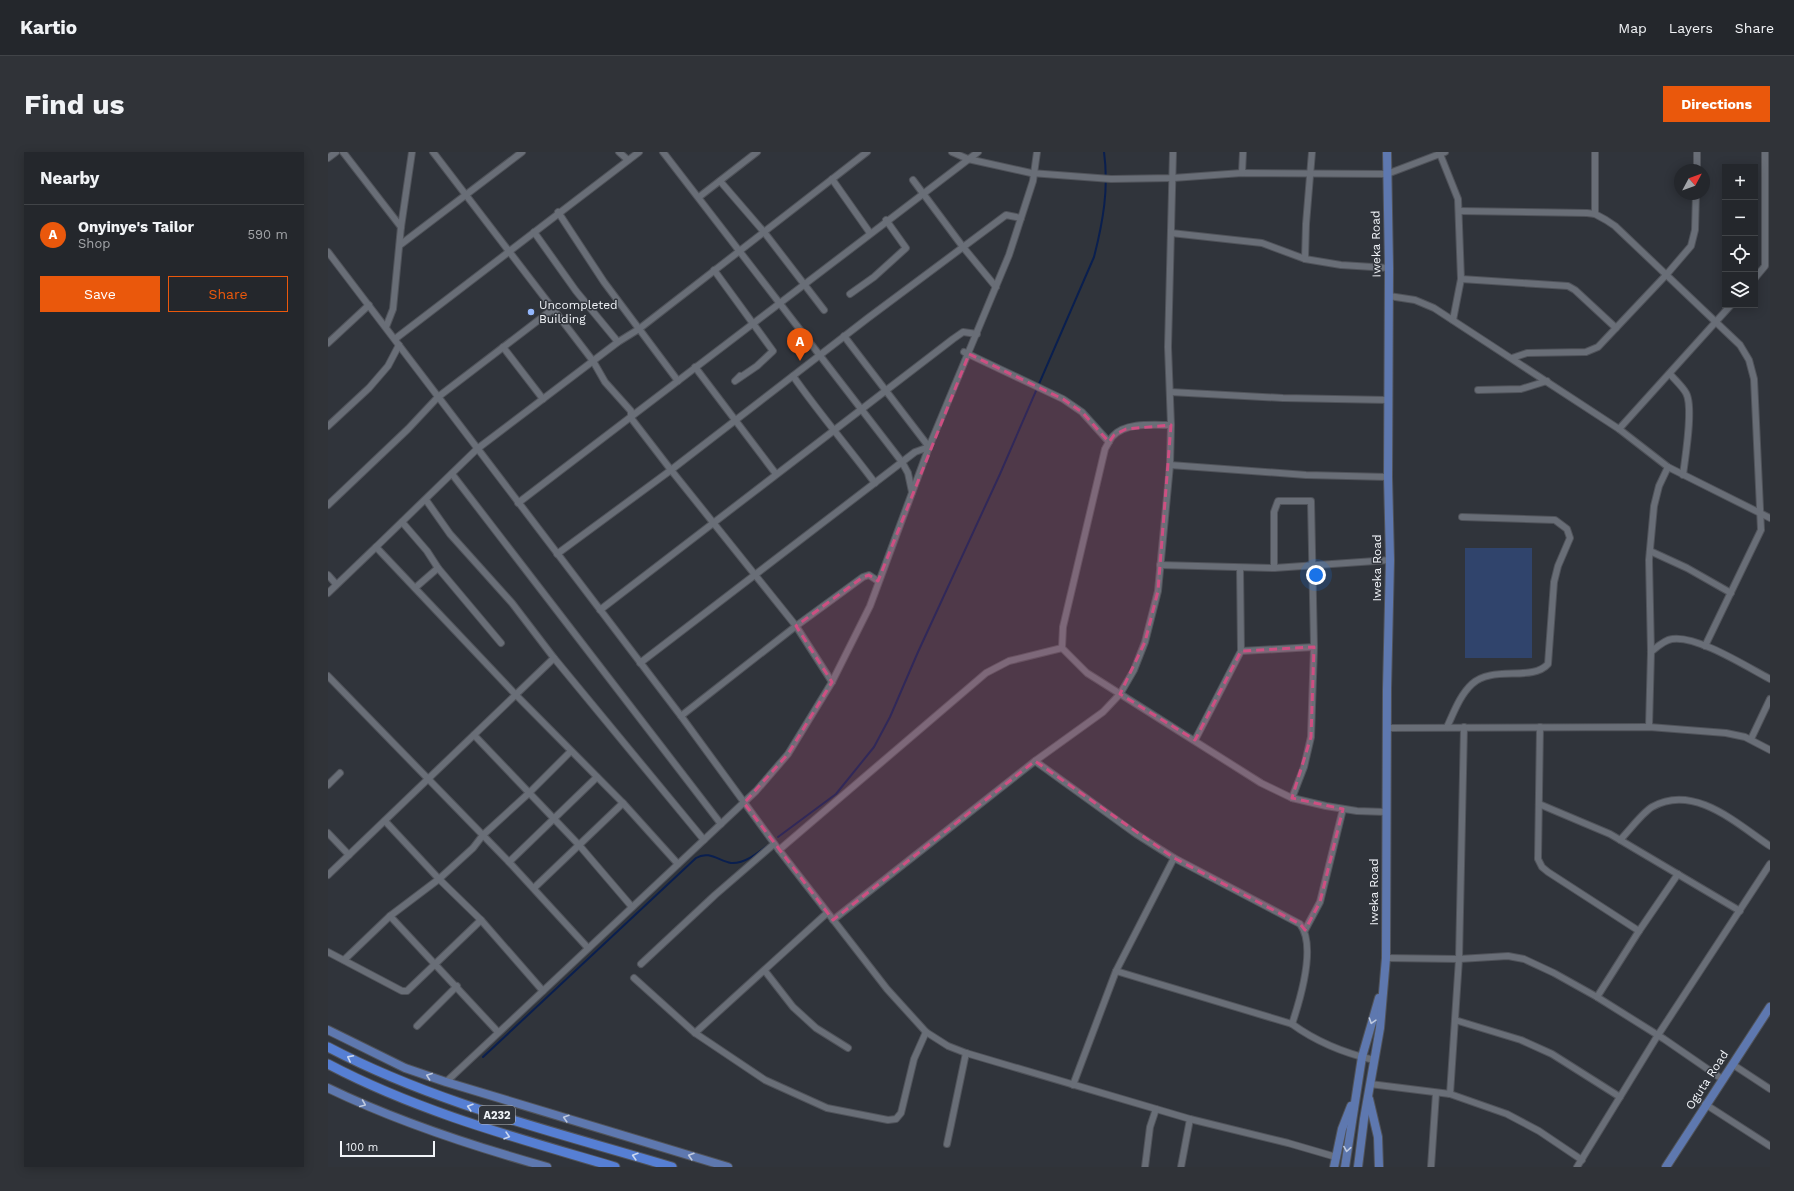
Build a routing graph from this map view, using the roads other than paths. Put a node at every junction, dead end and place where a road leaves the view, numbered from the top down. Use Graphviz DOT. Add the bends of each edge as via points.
graph roads {
  1 [pos="336,152"];
  2 [pos="343,152"];
  3 [pos="412,152"];
  4 [pos="433,152"];
  5 [pos="522,152"];
  6 [pos="619,152"];
  7 [pos="639,152"];
  8 [pos="664,152"];
  9 [pos="757,152"];
  10 [pos="867,152"];
  11 [pos="952,152"];
  12 [pos="978,152"];
  13 [pos="1037,152"];
  14 [pos="1173,152"];
  15 [pos="1243,152"];
  16 [pos="1312,152"];
  17 [pos="1387,152"];
  18 [pos="1595,152"];
  19 [pos="1697,152"];
  20 [pos="1765,152"];
  21 [pos="1443,153"];
  22 [pos="328,158"];
  23 [pos="968,159"];
  24 [pos="628,160"];
  25 [pos="1697,164"];
  26 [pos="1035,173"];
  27 [pos="1242,173"];
  28 [pos="1311,174"];
  29 [pos="1387,174"];
  30 [pos="1174,178"];
  31 [pos="832,179"];
  32 [pos="913,180"];
  33 [pos="720,181"];
  34 [pos="923,192"];
  35 [pos="466,195"];
  36 [pos="698,197"];
  37 [pos="1696,200"];
  38 [pos="1458,211"];
  39 [pos="558,212"];
  40 [pos="1595,214"];
  41 [pos="1021,218"];
  42 [pos="886,220"];
  43 [pos="401,227"];
  44 [pos="534,232"];
  45 [pos="764,232"];
  46 [pos="870,233"];
  47 [pos="1171,233"];
  48 [pos="400,245"];
  49 [pos="963,247"];
  50 [pos="508,250"];
  51 [pos="739,251"];
  52 [pos="329,257"];
  53 [pos="1305,259"];
  54 [pos="1768,265"];
  55 [pos="1389,268"];
  56 [pos="714,270"];
  57 [pos="1667,274"];
  58 [pos="1758,275"];
  59 [pos="1461,279"];
  60 [pos="803,284"];
  61 [pos="996,288"];
  62 [pos="850,294"];
  63 [pos="1389,296"];
  64 [pos="779,303"];
  65 [pos="369,305"];
  66 [pos="1728,308"];
  67 [pos="554,309"];
  68 [pos="824,310"];
  69 [pos="1453,320"];
  70 [pos="1716,321"];
  71 [pos="753,323"];
  72 [pos="386,327"];
  73 [pos="1616,328"];
  74 [pos="639,329"];
  75 [pos="977,334"];
  76 [pos="844,336"];
  77 [pos="395,339"];
  78 [pos="618,342"];
  79 [pos="328,344"];
  80 [pos="399,345"];
  81 [pos="503,347"];
  82 [pos="966,353"];
  83 [pos="819,356"];
  84 [pos="1512,358"];
  85 [pos="593,361"];
  86 [pos="695,368"];
  87 [pos="1670,374"];
  88 [pos="740,376"];
  89 [pos="793,376"];
  90 [pos="678,381"];
  91 [pos="1547,381"];
  92 [pos="1478,390"];
  93 [pos="886,391"];
  94 [pos="1170,392"];
  95 [pos="438,396"];
  96 [pos="543,400"];
  97 [pos="1388,400"];
  98 [pos="861,410"];
  99 [pos="631,418"];
  100 [pos="734,421"];
  101 [pos="1171,425"];
  102 [pos="328,426"];
  103 [pos="835,430"];
  104 [pos="1619,430"];
  105 [pos="1109,442"];
  106 [pos="929,447"];
  107 [pos="477,449"];
  108 [pos="902,462"];
  109 [pos="1170,465"];
  110 [pos="1668,467"];
  111 [pos="671,470"];
  112 [pos="452,474"];
  113 [pos="776,474"];
  114 [pos="1683,475"];
  115 [pos="1388,477"];
  116 [pos="875,483"];
  117 [pos="912,493"];
  118 [pos="426,500"];
  119 [pos="518,503"];
  120 [pos="328,505"];
  121 [pos="1762,514"];
  122 [pos="1462,517"];
  123 [pos="1770,518"];
  124 [pos="402,522"];
  125 [pos="714,522"];
  126 [pos="376,547"];
  127 [pos="1650,551"];
  128 [pos="557,554"];
  129 [pos="1390,560"];
  130 [pos="1160,565"];
  131 [pos="1312,565"];
  132 [pos="438,568"];
  133 [pos="1240,568"];
  134 [pos="1274,568"];
  135 [pos="756,574"];
  136 [pos="328,576"];
  137 [pos="878,581"];
  138 [pos="336,584"];
  139 [pos="415,588"];
  140 [pos="328,593"];
  141 [pos="1731,593"];
  142 [pos="600,610"];
  143 [pos="796,626"];
  144 [pos="501,643"];
  145 [pos="1705,646"];
  146 [pos="1314,647"];
  147 [pos="1062,648"];
  148 [pos="1242,651"];
  149 [pos="1651,652"];
  150 [pos="554,658"];
  151 [pos="640,663"];
  152 [pos="328,676"];
  153 [pos="1770,679"];
  154 [pos="832,682"];
  155 [pos="1120,694"];
  156 [pos="516,695"];
  157 [pos="1770,699"];
  158 [pos="681,716"];
  159 [pos="1540,726"];
  160 [pos="1447,727"];
  161 [pos="1464,727"];
  162 [pos="1649,727"];
  163 [pos="1387,728"];
  164 [pos="474,735"];
  165 [pos="1195,740"];
  166 [pos="1751,740"];
  167 [pos="1770,750"];
  168 [pos="571,751"];
  169 [pos="1035,761"];
  170 [pos="340,773"];
  171 [pos="597,777"];
  172 [pos="428,778"];
  173 [pos="328,785"];
  174 [pos="529,793"];
  175 [pos="1292,798"];
  176 [pos="623,803"];
  177 [pos="744,803"];
  178 [pos="1539,804"];
  179 [pos="1344,809"];
  180 [pos="1386,812"];
  181 [pos="553,818"];
  182 [pos="385,821"];
  183 [pos="721,824"];
  184 [pos="328,833"];
  185 [pos="483,835"];
  186 [pos="704,840"];
  187 [pos="1620,840"];
  188 [pos="774,844"];
  189 [pos="578,845"];
  190 [pos="1770,846"];
  191 [pos="779,850"];
  192 [pos="349,855"];
  193 [pos="1174,858"];
  194 [pos="509,862"];
  195 [pos="678,864"];
  196 [pos="1770,864"];
  197 [pos="1678,874"];
  198 [pos="328,875"];
  199 [pos="439,879"];
  200 [pos="534,888"];
  201 [pos="632,907"];
  202 [pos="1740,911"];
  203 [pos="827,912"];
  204 [pos="390,916"];
  205 [pos="481,920"];
  206 [pos="833,920"];
  207 [pos="1305,930"];
  208 [pos="1639,931"];
  209 [pos="588,948"];
  210 [pos="328,952"];
  211 [pos="1386,958"];
  212 [pos="344,960"];
  213 [pos="1459,960"];
  214 [pos="436,964"];
  215 [pos="641,964"];
  216 [pos="764,971"];
  217 [pos="1116,971"];
  218 [pos="634,978"];
  219 [pos="1384,984"];
  220 [pos="457,986"];
  221 [pos="543,991"];
  222 [pos="1597,997"];
  223 [pos="1770,1006"];
  224 [pos="1455,1020"];
  225 [pos="1292,1024"];
  226 [pos="417,1026"];
  227 [pos="328,1030"];
  228 [pos="498,1032"];
  229 [pos="926,1032"];
  230 [pos="695,1034"];
  231 [pos="1658,1035"];
  232 [pos="328,1047"];
  233 [pos="848,1048"];
  234 [pos="966,1053"];
  235 [pos="1362,1057"];
  236 [pos="1374,1060"];
  237 [pos="328,1064"];
  238 [pos="1732,1064"];
  239 [pos="1722,1079"];
  240 [pos="446,1082"];
  241 [pos="1370,1084"];
  242 [pos="1073,1085"];
  243 [pos="328,1088"];
  244 [pos="1770,1089"];
  245 [pos="1436,1092"];
  246 [pos="1450,1094"];
  247 [pos="1355,1096"];
  248 [pos="1368,1096"];
  249 [pos="1620,1097"];
  250 [pos="1705,1104"];
  251 [pos="1156,1109"];
  252 [pos="1190,1119"];
  253 [pos="947,1144"];
  254 [pos="1770,1146"];
  255 [pos="1336,1157"];
  256 [pos="1582,1160"];
  257 [pos="547,1167"];
  258 [pos="615,1167"];
  259 [pos="672,1167"];
  260 [pos="728,1167"];
  261 [pos="1145,1167"];
  262 [pos="1181,1167"];
  263 [pos="1334,1167"];
  264 [pos="1344,1167"];
  265 [pos="1358,1167"];
  266 [pos="1379,1167"];
  267 [pos="1431,1167"];
  268 [pos="1577,1167"];
  269 [pos="1666,1167"];
  1 -- 22 [label="street"];
  2 -- 43 [label="street"];
  3 -- 43 [label="street"];
  4 -- 35 [label="street"];
  5 -- 35 [label="street"];
  6 -- 24 [label="street"];
  7 -- 24 [label="street"];
  8 -- 36 [label="street"];
  9 -- 33 [label="street"];
  10 -- 31 [label="street"];
  11 -- 23 [label="street"];
  12 -- 23 [label="street"];
  13 -- 26 [label="street"];
  14 -- 30 [label="street"];
  15 -- 27 [label="street"];
  16 -- 28 [label="street"];
  17 -- 29 [label="main road, Iweka Road"];
  18 -- 40 [label="street"];
  19 -- 25 [label="street"];
  20 -- 54 [label="street"];
  21 -- 29 [label="street"];
  21 -- 38 [label="street" via="1458,198"];
  23 -- 26 [label="street"];
  23 -- 34 [label="street"];
  24 -- 39 [label="street"];
  26 -- 30 [label="street" via="1112,179"];
  26 -- 41 [label="street"];
  27 -- 28 [label="street"];
  27 -- 30 [label="street"];
  28 -- 29 [label="street"];
  28 -- 53 [label="street"];
  29 -- 55 [label="main road, Iweka Road"];
  30 -- 47 [label="street"];
  31 -- 45 [label="street"];
  31 -- 46 [label="street"];
  32 -- 34 [label="street"];
  33 -- 36 [label="street"];
  33 -- 45 [label="street"];
  34 -- 42 [label="street"];
  34 -- 49 [label="street"];
  35 -- 48 [label="street"];
  35 -- 50 [label="street"];
  36 -- 51 [label="street"];
  37 -- 57 [label="street" via="1692,246"];
  38 -- 40 [label="street"];
  38 -- 59 [label="street"];
  39 -- 44 [label="street"];
  39 -- 74 [label="street" via="604,282"];
  40 -- 57 [label="street" via="1615,226"];
  41 -- 49 [label="street" via="1006,216"];
  41 -- 61 [label="street"];
  42 -- 46 [label="street"];
  42 -- 62 [label="street" via="906,248 874,277"];
  43 -- 48 [label="street"];
  44 -- 50 [label="street"];
  44 -- 78 [label="street" via="576,291"];
  45 -- 51 [label="street"];
  45 -- 60 [label="street"];
  46 -- 60 [label="street"];
  47 -- 53 [label="street" via="1262,243"];
  47 -- 94 [label="street" via="1168,347"];
  48 -- 72 [label="street" via="393,309"];
  49 -- 61 [label="street"];
  49 -- 76 [label="street"];
  50 -- 67 [label="street"];
  50 -- 77 [label="street"];
  51 -- 56 [label="street"];
  51 -- 64 [label="street"];
  52 -- 65 [label="street"];
  53 -- 55 [label="street" via="1341,265"];
  54 -- 58 [label="street"];
  55 -- 63 [label="main road, Iweka Road"];
  56 -- 71 [label="street"];
  56 -- 74 [label="street"];
  57 -- 70 [label="street"];
  57 -- 73 [label="street"];
  59 -- 69 [label="street"];
  59 -- 73 [label="street" via="1568,286"];
  60 -- 64 [label="street"];
  60 -- 68 [label="street"];
  61 -- 75 [label="street"];
  63 -- 69 [label="street" via="1415,300"];
  63 -- 97 [label="main road, Iweka Road"];
  64 -- 71 [label="street"];
  64 -- 83 [label="street"];
  65 -- 72 [label="street"];
  65 -- 79 [label="street"];
  66 -- 70 [label="street"];
  67 -- 81 [label="street"];
  67 -- 85 [label="street"];
  69 -- 84 [label="street"];
  70 -- 87 [label="street"];
  70 -- 121 [label="street" via="1740,345 1749,360 1754,379"];
  71 -- 86 [label="street"];
  71 -- 88 [label="street" via="773,351 735,381"];
  72 -- 77 [label="street"];
  73 -- 84 [label="street" via="1592,351 1527,353"];
  74 -- 78 [label="street"];
  74 -- 90 [label="street"];
  75 -- 82 [label="street"];
  75 -- 93 [label="street" via="963,332"];
  76 -- 83 [label="street"];
  76 -- 93 [label="street"];
  77 -- 80 [label="street"];
  78 -- 85 [label="street"];
  80 -- 95 [label="street"];
  80 -- 102 [label="street" via="388,366 369,388"];
  81 -- 95 [label="street"];
  81 -- 96 [label="street"];
  82 -- 105 [label="street" via="1044,389 1082,412"];
  82 -- 106 [label="street"];
  83 -- 89 [label="street"];
  83 -- 98 [label="street"];
  84 -- 91 [label="street"];
  85 -- 96 [label="street"];
  85 -- 99 [label="street" via="605,382 631,411"];
  86 -- 90 [label="street"];
  86 -- 100 [label="street"];
  87 -- 104 [label="street"];
  87 -- 114 [label="street" via="1688,400"];
  89 -- 100 [label="street"];
  89 -- 103 [label="street"];
  90 -- 99 [label="street"];
  91 -- 92 [label="street" via="1521,389"];
  91 -- 104 [label="street"];
  93 -- 98 [label="street"];
  93 -- 106 [label="street"];
  94 -- 97 [label="street"];
  94 -- 101 [label="street"];
  95 -- 107 [label="street"];
  95 -- 120 [label="street" via="408,429"];
  96 -- 107 [label="street"];
  97 -- 115 [label="main road, Iweka Road"];
  98 -- 103 [label="street"];
  98 -- 108 [label="street"];
  99 -- 111 [label="street"];
  99 -- 119 [label="street"];
  100 -- 111 [label="street"];
  100 -- 113 [label="street"];
  101 -- 105 [label="street" via="1126,429 1114,435"];
  101 -- 109 [label="street"];
  103 -- 113 [label="street"];
  103 -- 116 [label="street"];
  104 -- 110 [label="street"];
  105 -- 147 [label="street" via="1105,449 1063,627"];
  106 -- 108 [label="street" via="915,452"];
  106 -- 117 [label="street"];
  107 -- 112 [label="street"];
  107 -- 119 [label="street"];
  108 -- 116 [label="street"];
  108 -- 117 [label="street" via="908,473"];
  109 -- 115 [label="street" via="1306,475"];
  109 -- 130 [label="street"];
  110 -- 114 [label="street"];
  110 -- 127 [label="street" via="1659,486 1654,506"];
  111 -- 125 [label="street"];
  111 -- 128 [label="street"];
  112 -- 118 [label="street"];
  112 -- 183 [label="street"];
  113 -- 125 [label="street"];
  114 -- 121 [label="street"];
  115 -- 129 [label="main road, Iweka Road"];
  116 -- 135 [label="street"];
  117 -- 137 [label="street"];
  118 -- 124 [label="street"];
  118 -- 150 [label="street" via="450,534 512,604"];
  119 -- 128 [label="street"];
  121 -- 123 [label="street"];
  121 -- 141 [label="street" via="1761,530"];
  122 -- 160 [label="street" via="1555,520 1567,530 1570,538 1554,582 1548,664 1538,671 1506,673 1477,680 1458,702"];
  124 -- 126 [label="street"];
  124 -- 132 [label="street" via="428,551"];
  125 -- 135 [label="street"];
  125 -- 142 [label="street"];
  126 -- 138 [label="street"];
  126 -- 139 [label="street"];
  127 -- 141 [label="street"];
  127 -- 149 [label="street"];
  128 -- 142 [label="street"];
  129 -- 131 [label="street"];
  129 -- 163 [label="main road, Iweka Road"];
  130 -- 133 [label="street"];
  130 -- 155 [label="street" via="1158,591 1146,642"];
  131 -- 134 [label="street"];
  131 -- 134 [label="street" via="1311,501 1278,501 1274,512"];
  131 -- 146 [label="street"];
  132 -- 139 [label="street"];
  132 -- 144 [label="street"];
  133 -- 134 [label="street"];
  133 -- 148 [label="street"];
  135 -- 143 [label="street"];
  135 -- 151 [label="street"];
  136 -- 138 [label="street"];
  137 -- 143 [label="street" via="869,575 863,577"];
  137 -- 154 [label="street" via="870,606"];
  138 -- 140 [label="street"];
  139 -- 156 [label="street"];
  141 -- 145 [label="street"];
  142 -- 151 [label="street"];
  143 -- 154 [label="street"];
  143 -- 158 [label="street"];
  145 -- 149 [label="street" via="1688,640 1672,639"];
  145 -- 153 [label="street"];
  146 -- 148 [label="street"];
  146 -- 175 [label="street" via="1311,737 1304,767"];
  147 -- 155 [label="street" via="1087,673"];
  147 -- 191 [label="street" via="1008,661 986,673"];
  148 -- 165 [label="street"];
  149 -- 162 [label="street"];
  150 -- 156 [label="street"];
  150 -- 186 [label="street"];
  151 -- 158 [label="street"];
  152 -- 172 [label="street"];
  154 -- 177 [label="street" via="788,754"];
  155 -- 165 [label="street"];
  155 -- 169 [label="street" via="1103,712"];
  156 -- 164 [label="street"];
  156 -- 168 [label="street"];
  157 -- 166 [label="street"];
  158 -- 177 [label="street"];
  159 -- 161 [label="street"];
  159 -- 162 [label="street"];
  159 -- 178 [label="street"];
  160 -- 161 [label="street"];
  160 -- 163 [label="street"];
  161 -- 213 [label="street"];
  162 -- 166 [label="street" via="1726,733"];
  163 -- 180 [label="main road, Iweka Road"];
  164 -- 172 [label="street"];
  164 -- 174 [label="street"];
  165 -- 175 [label="street" via="1261,783"];
  166 -- 167 [label="street"];
  168 -- 171 [label="street"];
  168 -- 174 [label="street"];
  169 -- 193 [label="street" via="1136,834"];
  169 -- 206 [label="street"];
  170 -- 173 [label="street"];
  171 -- 176 [label="street"];
  171 -- 181 [label="street"];
  172 -- 182 [label="street"];
  172 -- 185 [label="street"];
  174 -- 181 [label="street"];
  174 -- 185 [label="street"];
  175 -- 179 [label="street"];
  176 -- 189 [label="street"];
  176 -- 195 [label="street"];
  177 -- 183 [label="street"];
  177 -- 188 [label="street"];
  178 -- 187 [label="street"];
  178 -- 208 [label="street" via="1538,859 1542,867"];
  179 -- 180 [label="street"];
  179 -- 207 [label="street" via="1320,902"];
  180 -- 211 [label="main road, Iweka Road"];
  181 -- 189 [label="street"];
  181 -- 194 [label="street"];
  182 -- 192 [label="street"];
  182 -- 199 [label="street"];
  183 -- 186 [label="street"];
  184 -- 192 [label="street"];
  185 -- 194 [label="street"];
  185 -- 199 [label="street" via="473,848"];
  186 -- 195 [label="street"];
  187 -- 190 [label="street" via="1651,808 1669,800 1688,800 1717,810"];
  187 -- 197 [label="street"];
  188 -- 191 [label="street"];
  188 -- 215 [label="street"];
  189 -- 200 [label="street"];
  189 -- 201 [label="street"];
  191 -- 203 [label="street"];
  192 -- 198 [label="street"];
  193 -- 207 [label="street" via="1300,924"];
  193 -- 217 [label="street"];
  194 -- 200 [label="street"];
  195 -- 201 [label="street"];
  196 -- 202 [label="street"];
  197 -- 202 [label="street"];
  197 -- 208 [label="street"];
  199 -- 204 [label="street"];
  199 -- 205 [label="street"];
  200 -- 209 [label="street"];
  201 -- 209 [label="street"];
  202 -- 231 [label="street"];
  203 -- 206 [label="street"];
  203 -- 216 [label="street"];
  204 -- 212 [label="street"];
  204 -- 214 [label="street"];
  205 -- 214 [label="street"];
  205 -- 221 [label="street"];
  206 -- 229 [label="street" via="887,989"];
  207 -- 225 [label="street" via="1306,974"];
  208 -- 222 [label="street"];
  209 -- 221 [label="street"];
  210 -- 212 [label="street"];
  211 -- 213 [label="street"];
  211 -- 219 [label="main road, Iweka Road"];
  212 -- 214 [label="street" via="402,991 412,987"];
  213 -- 222 [label="street" via="1508,956 1524,959 1554,972"];
  213 -- 224 [label="street"];
  214 -- 220 [label="street"];
  216 -- 230 [label="street"];
  216 -- 233 [label="street" via="793,1007 816,1028"];
  217 -- 225 [label="street"];
  217 -- 242 [label="street"];
  218 -- 230 [label="street"];
  219 -- 235 [label="main road, one-way"];
  219 -- 236 [label="main road"];
  220 -- 226 [label="street"];
  220 -- 228 [label="street"];
  221 -- 228 [label="street"];
  222 -- 231 [label="street"];
  223 -- 238 [label="main road, Oguta Road"];
  224 -- 246 [label="street"];
  224 -- 249 [label="street" via="1522,1040 1552,1054"];
  225 -- 235 [label="street" via="1330,1047"];
  240 -- 227 [label="main road, one-way" via="406,1068"];
  228 -- 240 [label="street"];
  229 -- 230 [label="street" via="914,1059 902,1112 896,1119 888,1120 827,1108 793,1093 745,1068"];
  229 -- 234 [label="street" via="948,1046"];
  231 -- 239 [label="street"];
  231 -- 249 [label="street"];
  259 -- 232 [label="highway, A232, one-way" via="450,1101 384,1074"];
  234 -- 242 [label="street"];
  234 -- 253 [label="street"];
  235 -- 236 [label="street"];
  235 -- 247 [label="main road"];
  236 -- 241 [label="main road"];
  237 -- 258 [label="highway, A232, one-way" via="440,1114"];
  238 -- 239 [label="main road, Oguta Road"];
  238 -- 244 [label="street"];
  239 -- 250 [label="main road, Oguta Road"];
  260 -- 240 [label="main road, one-way"];
  241 -- 245 [label="street"];
  241 -- 248 [label="main road"];
  242 -- 251 [label="street"];
  243 -- 257 [label="main road, one-way" via="385,1114 483,1149"];
  245 -- 246 [label="street"];
  245 -- 267 [label="street"];
  246 -- 256 [label="street" via="1507,1114 1539,1131"];
  247 -- 255 [label="main road" via="1344,1121"];
  247 -- 264 [label="main road, one-way"];
  248 -- 265 [label="main road"];
  248 -- 266 [label="main road" via="1378,1132"];
  249 -- 256 [label="street"];
  250 -- 254 [label="street"];
  250 -- 269 [label="main road, Oguta Road"];
  251 -- 252 [label="street"];
  251 -- 261 [label="street" via="1150,1127"];
  252 -- 255 [label="street"];
  252 -- 262 [label="street"];
  255 -- 263 [label="main road"];
  256 -- 268 [label="street"];
}
